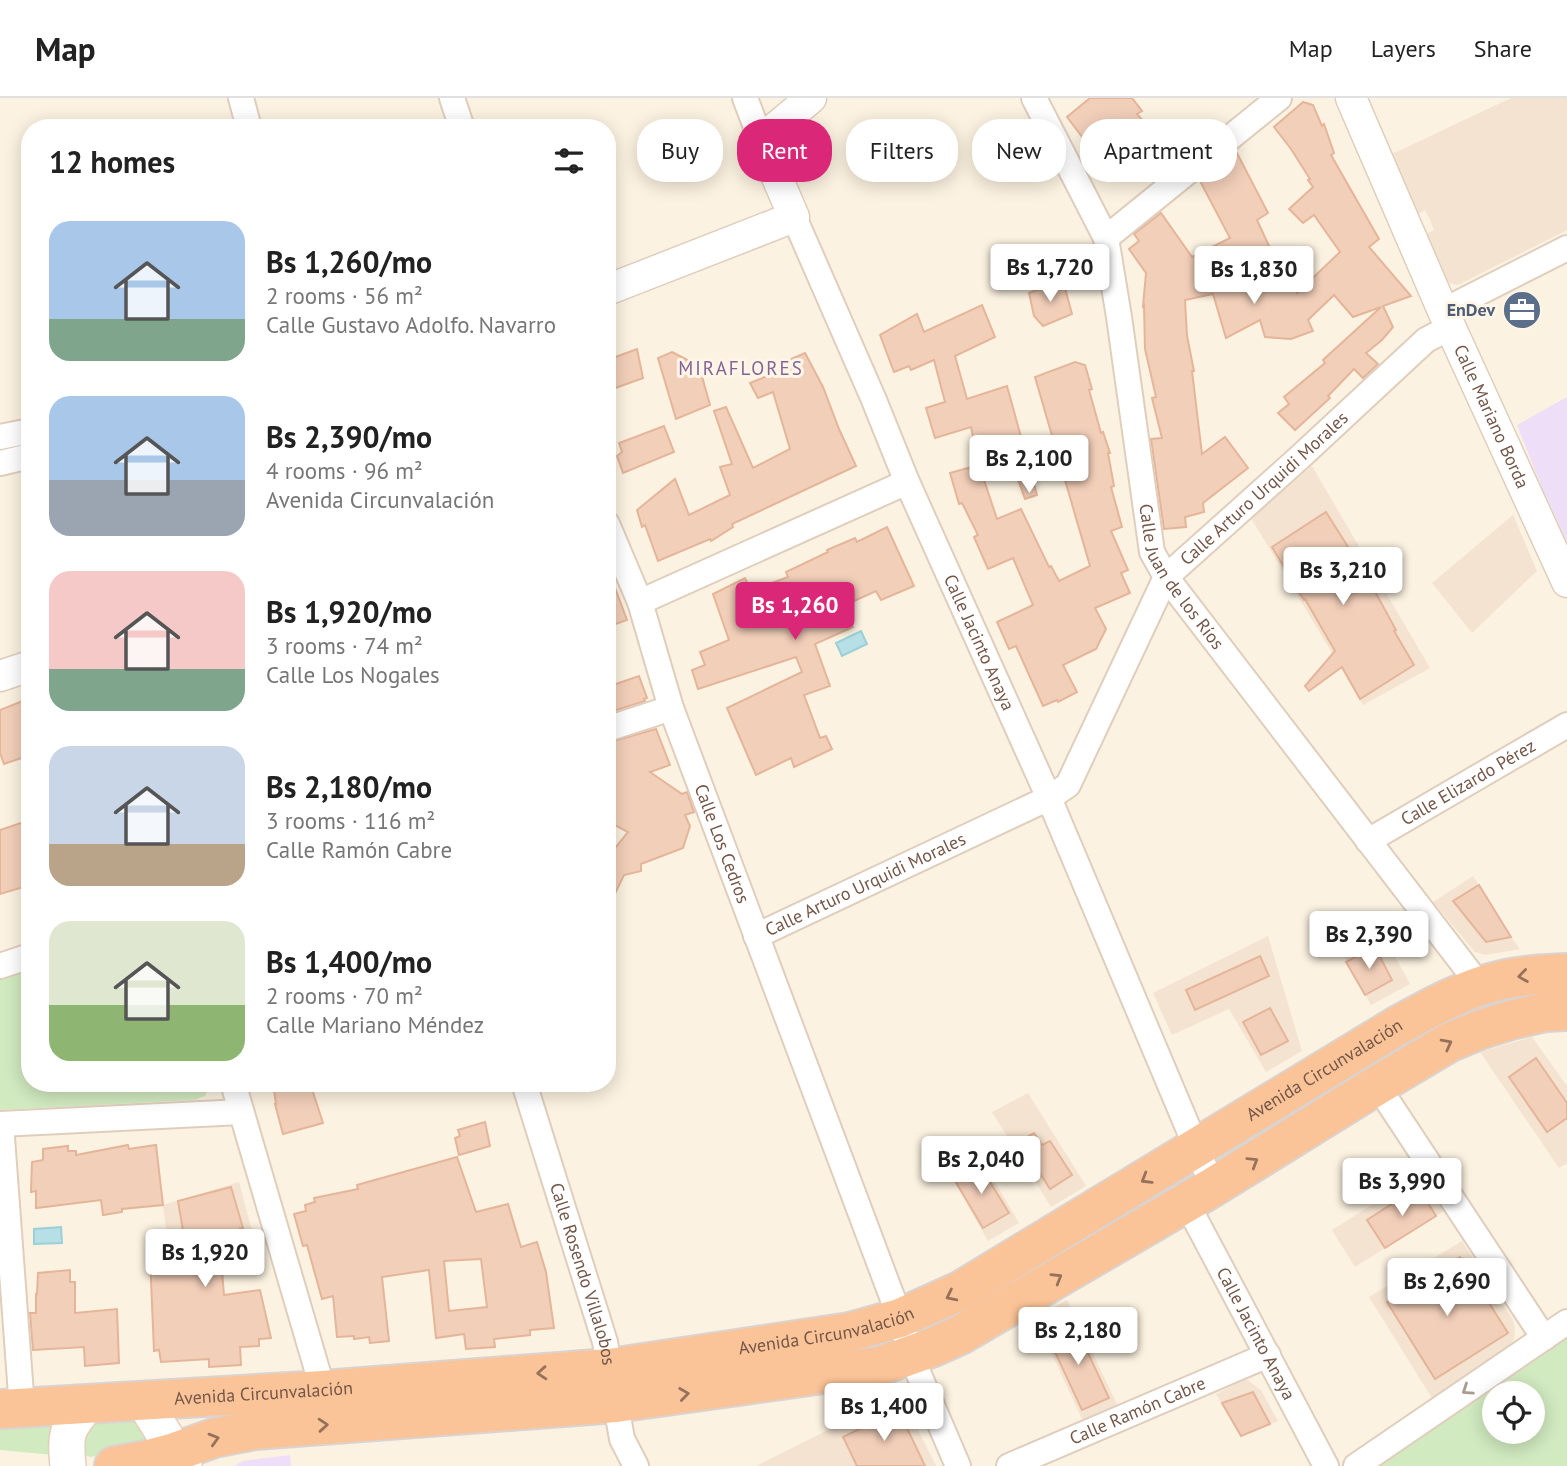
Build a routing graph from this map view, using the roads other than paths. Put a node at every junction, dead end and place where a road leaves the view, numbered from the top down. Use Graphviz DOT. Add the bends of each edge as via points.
graph roads {
  1 [pos="241,98"];
  2 [pos="452,98"];
  3 [pos="746,98"];
  4 [pos="811,98"];
  5 [pos="1034,98"];
  6 [pos="1279,98"];
  7 [pos="1358,100"];
  8 [pos="247,119"];
  9 [pos="459,119"];
  10 [pos="754,119"];
  11 [pos="786,119"];
  12 [pos="779,182"];
  13 [pos="794,217"];
  14 [pos="1106,238"];
  15 [pos="1567,248"];
  16 [pos="616,286"];
  17 [pos="1447,319"];
  18 [pos="21,433"];
  19 [pos="0,437"];
  20 [pos="21,458"];
  21 [pos="0,463"];
  22 [pos="907,482"];
  23 [pos="616,545"];
  24 [pos="1166,577"];
  25 [pos="1567,582"];
  26 [pos="640,602"];
  27 [pos="21,669"];
  28 [pos="0,676"];
  29 [pos="671,708"];
  30 [pos="1567,725"];
  31 [pos="616,726"];
  32 [pos="1049,798"];
  33 [pos="1368,841"];
  34 [pos="756,936"];
  35 [pos="21,959"];
  36 [pos="0,966"];
  37 [pos="1567,972"];
  38 [pos="1480,986"];
  39 [pos="1567,1011"];
  40 [pos="1383,1081"];
  41 [pos="235,1092"];
  42 [pos="527,1092"];
  43 [pos="241,1112"];
  44 [pos="1,1124"];
  45 [pos="1196,1149"];
  46 [pos="1200,1194"];
  47 [pos="900,1318"];
  48 [pos="1555,1331"];
  49 [pos="1268,1355"];
  50 [pos="911,1356"];
  51 [pos="613,1385"];
  52 [pos="323,1390"];
  53 [pos="144,1402"];
  54 [pos="87,1405"];
  55 [pos="11,1408"];
  56 [pos="180,1459"];
  57 [pos="68,1466"];
  58 [pos="114,1466"];
  59 [pos="636,1466"];
  60 [pos="958,1466"];
  61 [pos="1009,1466"];
  62 [pos="1326,1466"];
  63 [pos="1356,1466"];
  1 -- 8 [label="street"];
  2 -- 9 [label="street"];
  3 -- 10 [label="street, Calle Jacinto Anaya"];
  4 -- 11 [label="street"];
  5 -- 14 [label="street, Calle Juan de los Ríos"];
  6 -- 14 [label="street"];
  7 -- 17 [label="street, Calle Mariano Borda"];
  12 -- 13 [label="street, Calle Jacinto Anaya"];
  13 -- 16 [label="street"];
  13 -- 22 [label="street, Calle Jacinto Anaya"];
  14 -- 24 [label="street, Calle Juan de los Ríos" via="1152,552"];
  15 -- 17 [label="street, Calle Arturo Urquidi Morales"];
  17 -- 24 [label="street, Calle Arturo Urquidi Morales"];
  17 -- 25 [label="street, Calle Mariano Borda"];
  18 -- 19 [label="street"];
  20 -- 21 [label="street"];
  22 -- 26 [label="street"];
  22 -- 32 [label="street, Calle Jacinto Anaya"];
  23 -- 26 [label="street, Calle Los Cedros"];
  24 -- 32 [label="street, Calle Arturo Urquidi Morales" via="1068,785"];
  24 -- 33 [label="street, Calle Juan de los Ríos"];
  26 -- 29 [label="street, Calle Los Cedros"];
  27 -- 28 [label="street"];
  29 -- 31 [label="street"];
  29 -- 34 [label="street, Calle Los Cedros"];
  30 -- 33 [label="street, Calle Elizardo Pérez"];
  32 -- 34 [label="street, Calle Arturo Urquidi Morales"];
  32 -- 45 [label="street, Calle Jacinto Anaya"];
  33 -- 38 [label="street, Calle Juan de los Ríos"];
  34 -- 47 [label="street, Calle Los Cedros"];
  35 -- 36 [label="street"];
  37 -- 38 [label="highway, Avenida Circunvalación, one-way"];
  38 -- 45 [label="highway, Avenida Circunvalación" via="1397,1026"];
  40 -- 39 [label="highway, Avenida Circunvalación, one-way" via="1479,1030 1545,1012"];
  46 -- 40 [label="highway, Avenida Circunvalación, one-way"];
  40 -- 48 [label="street"];
  41 -- 43 [label="street"];
  42 -- 51 [label="street, Calle Rosendo Villalobos" via="605,1342"];
  43 -- 44 [label="street"];
  43 -- 52 [label="street"];
  44 -- 55 [label="street"];
  45 -- 46 [label="street, Calle Jacinto Anaya"];
  45 -- 47 [label="highway, Avenida Circunvalación, one-way" via="960,1291"];
  46 -- 49 [label="street, Calle Jacinto Anaya"];
  50 -- 46 [label="highway, Avenida Circunvalación, one-way" via="960,1335"];
  47 -- 50 [label="street, Calle Los Cedros"];
  47 -- 51 [label="highway, Avenida Circunvalación"];
  48 -- 63 [label="street, one-way"];
  49 -- 61 [label="street, Calle Ramón Cabre"];
  49 -- 62 [label="street, Calle Jacinto Anaya"];
  51 -- 50 [label="highway, Avenida Circunvalación, one-way" via="880,1366"];
  50 -- 60 [label="street, Calle Los Cedros"];
  51 -- 52 [label="highway, Avenida Circunvalación, one-way"];
  56 -- 51 [label="highway, Avenida Circunvalación, one-way" via="214,1438 254,1430"];
  51 -- 59 [label="street, Calle Rosendo Villalobos" via="622,1439"];
  52 -- 53 [label="highway, Avenida Circunvalación"];
  53 -- 54 [label="highway, Avenida Circunvalación"];
  53 -- 56 [label="main road"];
  54 -- 55 [label="highway, Avenida Circunvalación"];
  54 -- 57 [label="main road" via="67,1432"];
  56 -- 58 [label="highway, Avenida Circunvalación"];
}
